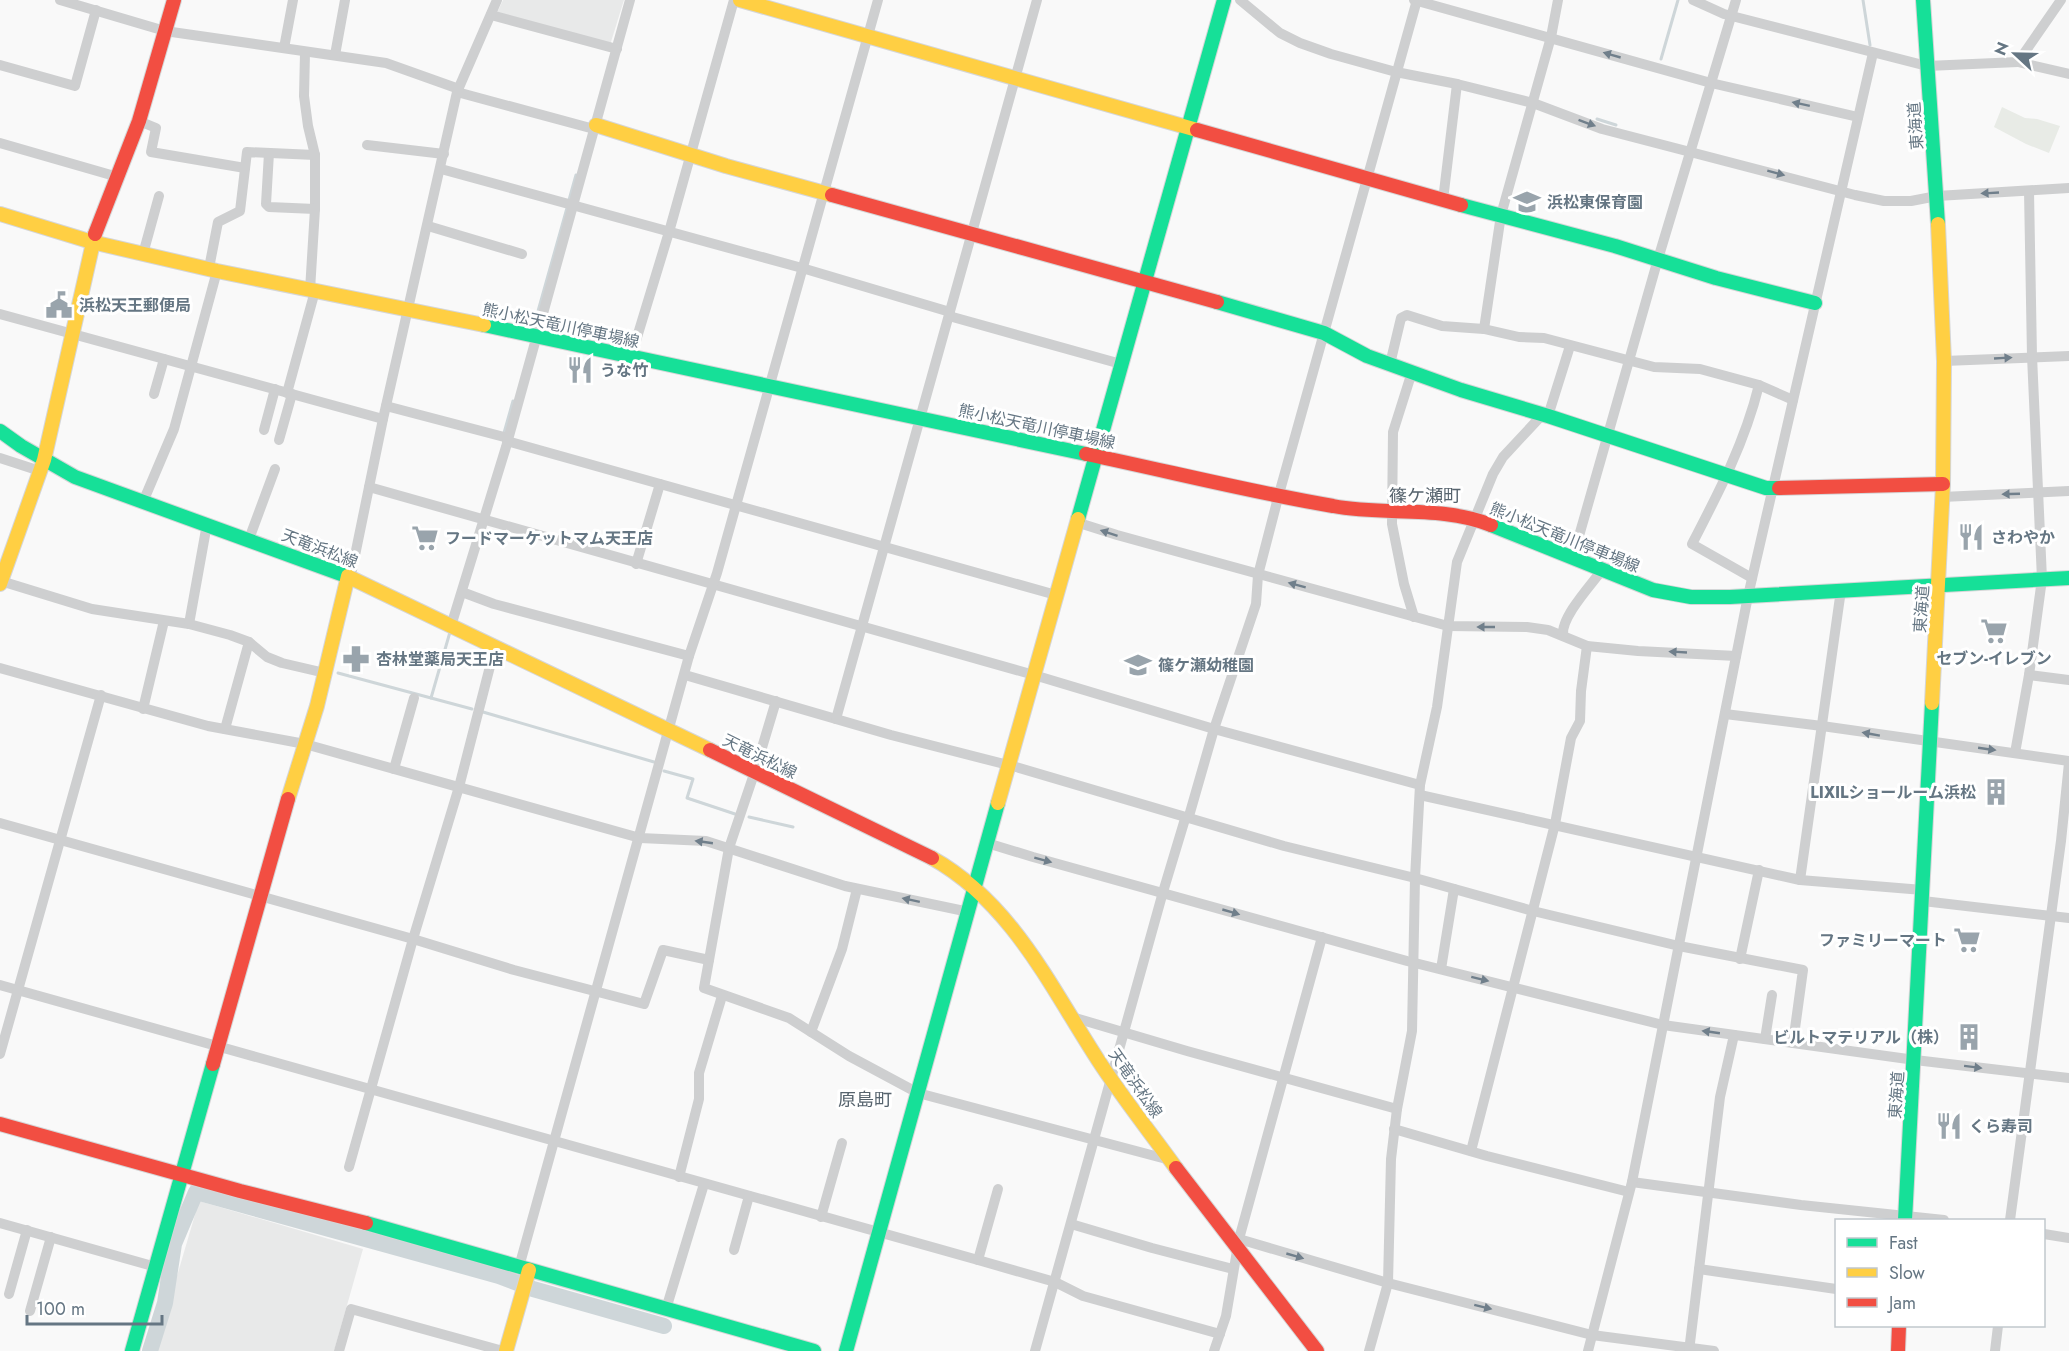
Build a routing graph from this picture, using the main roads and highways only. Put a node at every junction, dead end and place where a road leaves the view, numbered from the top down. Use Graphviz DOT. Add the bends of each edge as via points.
graph roads {
  1 [pos="174,0"];
  2 [pos="740,0"];
  3 [pos="1224,0"];
  4 [pos="1923,0"];
  5 [pos="1187,126"];
  6 [pos="595,127"];
  7 [pos="0,214"];
  8 [pos="92,242"];
  9 [pos="1144,281"];
  10 [pos="1815,303"];
  11 [pos="0,431"];
  12 [pos="1096,456"];
  13 [pos="42,465"];
  14 [pos="1943,490"];
  15 [pos="348,576"];
  16 [pos="2069,578"];
  17 [pos="1,582"];
  18 [pos="1939,584"];
  19 [pos="975,887"];
  20 [pos="0,1124"];
  21 [pos="182,1176"];
  22 [pos="1905,1218"];
  23 [pos="524,1277"];
  24 [pos="1899,1327"];
  25 [pos="132,1351"];
  26 [pos="505,1351"];
  27 [pos="814,1351"];
  28 [pos="846,1351"];
  29 [pos="1317,1351"];
  30 [pos="1898,1351"];
  1 -- 8 [label="main road" via="139,121"];
  2 -- 5 [label="main road"];
  3 -- 5 [label="main road"];
  4 -- 14 [label="main road, 東海道" via="1944,361"];
  5 -- 9 [label="main road"];
  5 -- 10 [label="main road"];
  6 -- 9 [label="main road"];
  7 -- 8 [label="main road, 熊小松天竜川停車場線"];
  8 -- 12 [label="main road, 熊小松天竜川停車場線"];
  8 -- 13 [label="main road"];
  9 -- 12 [label="main road"];
  9 -- 14 [label="main road" via="1324,333 1367,356 1461,390 1766,488"];
  11 -- 13 [label="main road, 天竜浜松線"];
  12 -- 18 [label="main road, 熊小松天竜川停車場線" via="1335,507 1474,518 1675,596 1748,596"];
  12 -- 19 [label="main road"];
  13 -- 15 [label="main road, 天竜浜松線"];
  13 -- 17 [label="main road"];
  14 -- 18 [label="main road, 東海道"];
  15 -- 19 [label="main road, 天竜浜松線" via="896,839"];
  15 -- 21 [label="main road" via="325,673"];
  16 -- 18 [label="main road, 熊小松天竜川停車場線"];
  18 -- 22 [label="main road, 東海道"];
  19 -- 28 [label="main road"];
  19 -- 29 [label="main road, 天竜浜松線" via="1036,959 1112,1080 1170,1161 1239,1244"];
  20 -- 21 [label="main road"];
  21 -- 23 [label="main road" via="334,1214"];
  21 -- 25 [label="main road"];
  23 -- 26 [label="main road"];
  23 -- 27 [label="main road" via="666,1309"];
  24 -- 30 [label="main road"];
}
